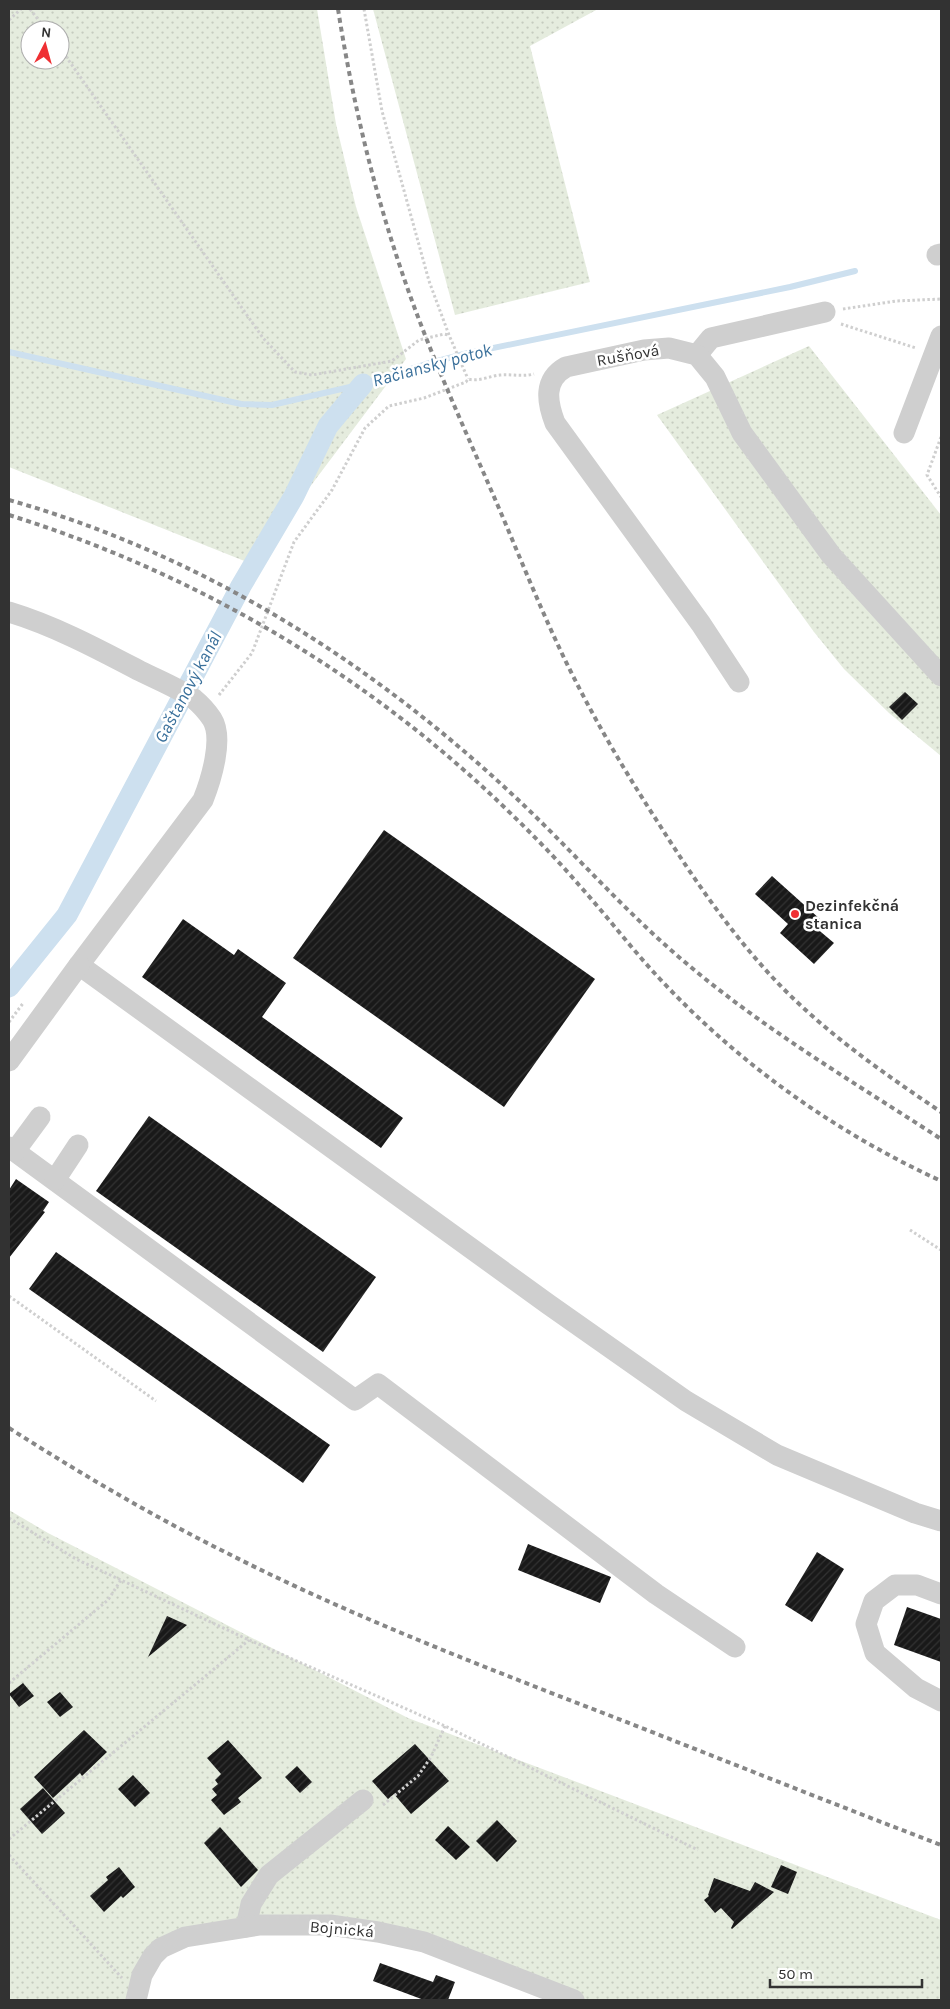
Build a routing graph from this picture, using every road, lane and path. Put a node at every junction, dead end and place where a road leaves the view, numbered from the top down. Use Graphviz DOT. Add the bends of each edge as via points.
graph roads {
  1 [pos="20,9"];
  2 [pos="30,9"];
  3 [pos="364,9"];
  4 [pos="9,20"];
  5 [pos="38,20"];
  6 [pos="70,62"];
  7 [pos="941,299"];
  8 [pos="825,312"];
  9 [pos="449,336"];
  10 [pos="938,345"];
  11 [pos="697,355"];
  12 [pos="558,372"];
  13 [pos="468,379"];
  14 [pos="904,433"];
  15 [pos="941,437"];
  16 [pos="941,496"];
  17 [pos="9,612"];
  18 [pos="941,676"];
  19 [pos="739,682"];
  20 [pos="200,706"];
  21 [pos="79,965"];
  22 [pos="9,1061"];
  23 [pos="40,1117"];
  24 [pos="78,1145"];
  25 [pos="12,1149"];
  26 [pos="55,1180"];
  27 [pos="910,1230"];
  28 [pos="941,1250"];
  29 [pos="9,1296"];
  30 [pos="156,1401"];
  31 [pos="9,1518"];
  32 [pos="941,1521"];
  33 [pos="121,1580"];
  34 [pos="941,1594"];
  35 [pos="249,1640"];
  36 [pos="735,1646"];
  37 [pos="9,1683"];
  38 [pos="941,1701"];
  39 [pos="363,1800"];
  40 [pos="9,1839"];
  41 [pos="698,1850"];
  42 [pos="9,1855"];
  43 [pos="246,1927"];
  44 [pos="137,1994"];
  45 [pos="574,2000"];
  1 -- 4 [label="path"];
  2 -- 5 [label="path"];
  3 -- 9 [label="path" via="382,111 429,280"];
  6 -- 9 [label="path" via="263,338 295,372 312,375 392,360 419,340 444,334"];
  7 -- 8 [label="path" via="896,301"];
  8 -- 10 [label="path" via="836,323"];
  8 -- 11 [label="street" via="711,338"];
  9 -- 13 [label="path"];
  10 -- 14 [label="street"];
  11 -- 12 [label="street, Rušňová" via="669,348 644,350 566,367"];
  11 -- 18 [label="street" via="715,378 742,433 831,555"];
  12 -- 13 [label="path" via="549,369 525,376"];
  12 -- 19 [label="street" via="550,383 548,395 555,423 701,624"];
  13 -- 20 [label="path" via="424,398 389,406 366,428 332,490 294,542 252,653"];
  15 -- 16 [label="path" via="927,475"];
  17 -- 20 [label="street" via="82,640 173,688"];
  20 -- 21 [label="street" via="213,720 216,739 211,780 203,800"];
  21 -- 22 [label="street"];
  21 -- 32 [label="street" via="686,1401 777,1455 914,1513"];
  23 -- 25 [label="street"];
  24 -- 26 [label="street"];
  25 -- 26 [label="street"];
  26 -- 36 [label="street" via="355,1400 378,1384 656,1594"];
  27 -- 28 [label="path"];
  29 -- 30 [label="path"];
  31 -- 33 [label="path" via="76,1559"];
  33 -- 35 [label="path"];
  33 -- 37 [label="path" via="108,1600"];
  34 -- 38 [label="street" via="918,1585 895,1585 874,1601 866,1624 875,1653 916,1688"];
  35 -- 40 [label="path"];
  35 -- 41 [label="path" via="444,1726"];
  39 -- 43 [label="street" via="269,1875 251,1904"];
  42 -- 44 [label="path"];
  43 -- 44 [label="street, Bojnická" via="185,1936 161,1948 142,1975"];
  43 -- 45 [label="street, Bojnická" via="330,1926 424,1942"];
}
